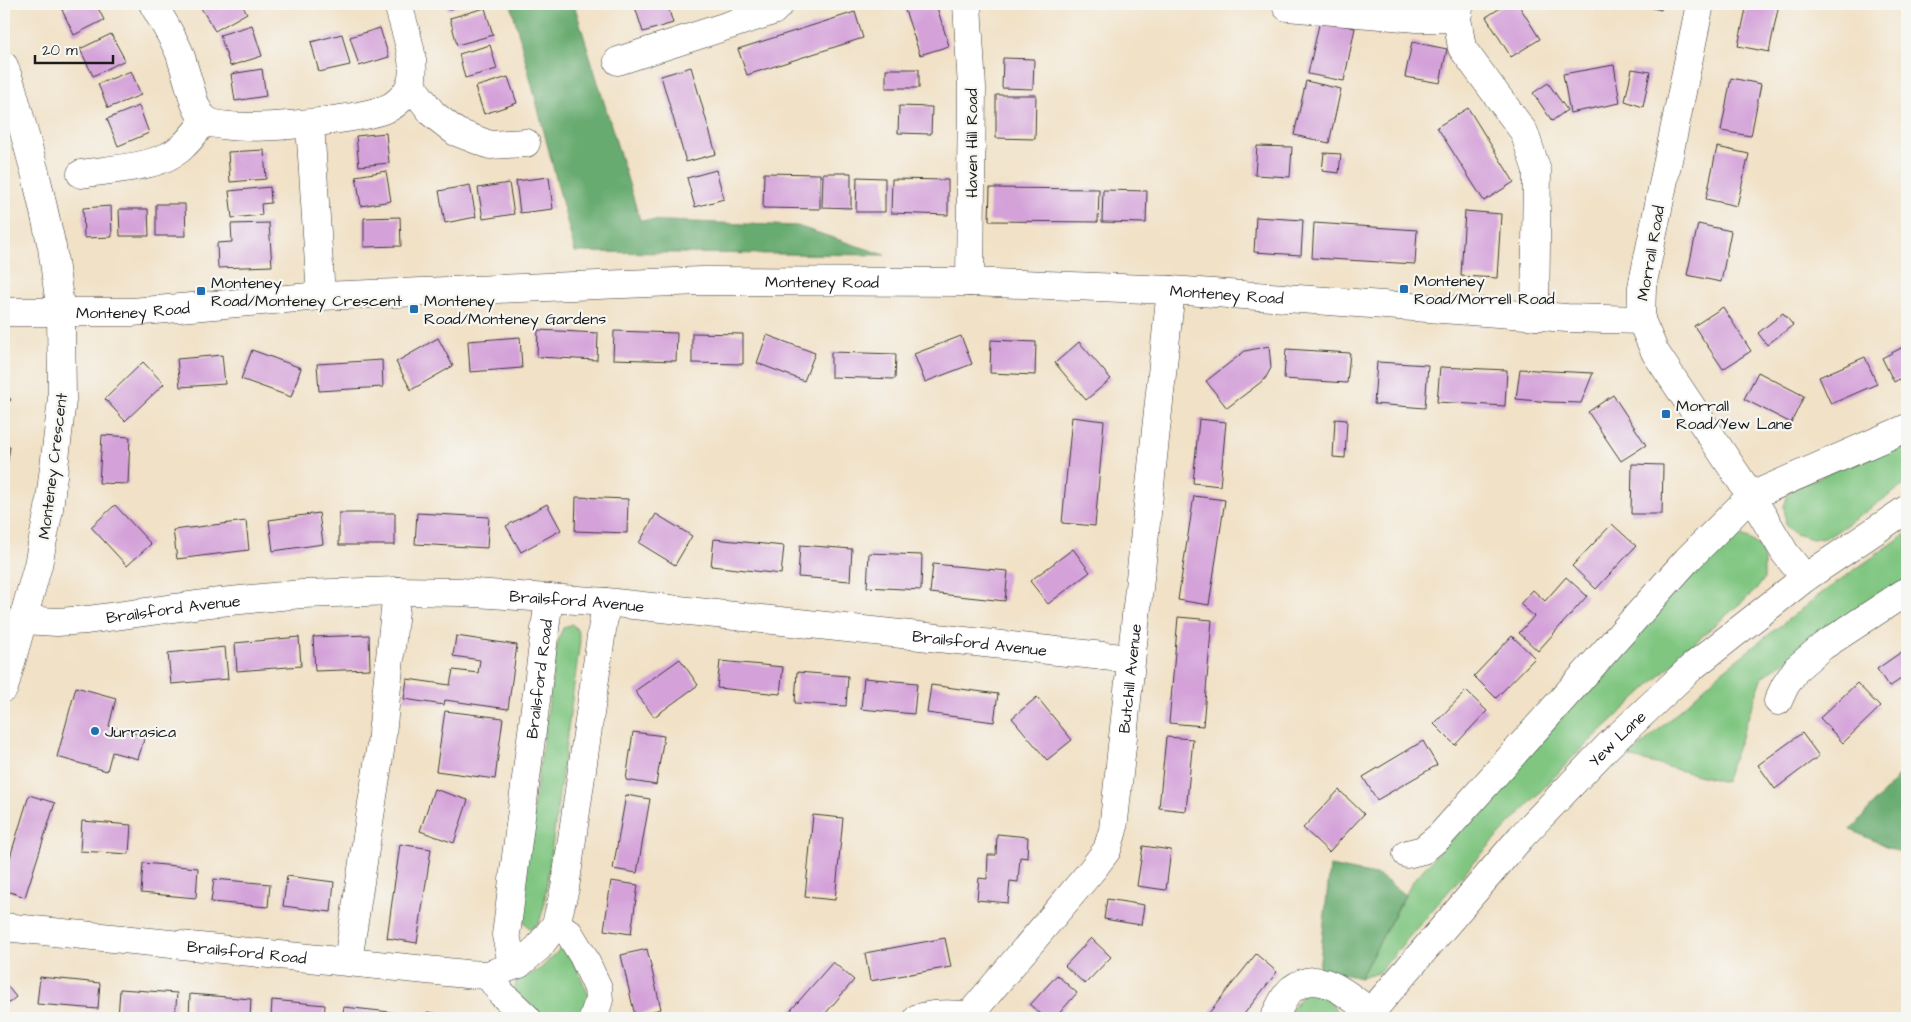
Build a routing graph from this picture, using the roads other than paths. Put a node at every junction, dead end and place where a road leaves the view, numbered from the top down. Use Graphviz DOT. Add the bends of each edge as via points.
graph roads {
  1 [pos="153,4"];
  2 [pos="398,4"];
  3 [pos="780,4"];
  4 [pos="967,4"];
  5 [pos="1700,4"];
  6 [pos="1287,8"];
  7 [pos="1459,11"];
  8 [pos="618,61"];
  9 [pos="4,66"];
  10 [pos="411,85"];
  11 [pos="205,120"];
  12 [pos="310,124"];
  13 [pos="526,143"];
  14 [pos="81,174"];
  15 [pos="970,282"];
  16 [pos="1171,290"];
  17 [pos="321,296"];
  18 [pos="4,312"];
  19 [pos="61,313"];
  20 [pos="1535,316"];
  21 [pos="1641,320"];
  22 [pos="1907,428"];
  23 [pos="1752,496"];
  24 [pos="1907,509"];
  25 [pos="1805,578"];
  26 [pos="398,591"];
  27 [pos="1907,591"];
  28 [pos="549,598"];
  29 [pos="606,602"];
  30 [pos="23,620"];
  31 [pos="1130,659"];
  32 [pos="4,688"];
  33 [pos="1778,701"];
  34 [pos="1407,854"];
  35 [pos="556,924"];
  36 [pos="4,926"];
  37 [pos="348,962"];
  38 [pos="519,964"];
  39 [pos="488,974"];
  40 [pos="1368,1015"];
  41 [pos="968,1017"];
  42 [pos="527,1018"];
  43 [pos="593,1018"];
  44 [pos="918,1018"];
  45 [pos="1274,1018"];
  1 -- 11 [label="street" via="179,53 195,105"];
  2 -- 10 [label="street" via="413,67"];
  3 -- 8 [label="street" via="773,11"];
  4 -- 15 [label="street, Haven Hill Road" via="972,88"];
  5 -- 21 [label="street, Morrall Road" via="1642,287"];
  6 -- 7 [label="street" via="1416,18"];
  7 -- 20 [label="street" via="1462,48 1524,132 1537,171"];
  9 -- 19 [label="street, Monteney Crescent" via="42,199"];
  10 -- 12 [label="street" via="401,99 384,110"];
  10 -- 13 [label="street" via="433,114 456,132 490,145"];
  11 -- 12 [label="street" via="234,127"];
  11 -- 14 [label="street" via="182,147 166,158"];
  12 -- 17 [label="street"];
  15 -- 16 [label="street, Monteney Road"];
  15 -- 17 [label="street, Monteney Road" via="701,281"];
  16 -- 20 [label="street, Monteney Road"];
  16 -- 31 [label="street, Butchill Avenue"];
  17 -- 19 [label="street, Monteney Road" via="132,312"];
  18 -- 19 [label="street, Monteney Road"];
  19 -- 30 [label="street, Monteney Crescent" via="62,400 57,454 38,565"];
  20 -- 21 [label="street, Monteney Road"];
  21 -- 23 [label="street, Morrall Road" via="1655,352"];
  22 -- 23 [label="street"];
  23 -- 25 [label="street, Morrall Road" via="1785,553"];
  23 -- 34 [label="street" via="1687,560 1440,836 1424,850"];
  24 -- 25 [label="street, Yew Lane"];
  25 -- 40 [label="street, Yew Lane" via="1692,668 1610,745 1521,837"];
  26 -- 28 [label="street, Brailsford Avenue"];
  26 -- 30 [label="street, Brailsford Avenue" via="302,594 210,602 86,620"];
  26 -- 37 [label="street" via="381,744"];
  27 -- 33 [label="street" via="1810,657 1784,686"];
  28 -- 29 [label="street, Brailsford Avenue"];
  28 -- 38 [label="street, Brailsford Road" via="506,935 510,954"];
  29 -- 31 [label="street, Brailsford Avenue"];
  29 -- 35 [label="street, Brailsford Road"];
  30 -- 32 [label="street, Monteney Crescent"];
  31 -- 41 [label="street, Butchill Avenue" via="1113,830 1107,850"];
  35 -- 38 [label="street, Brailsford Road" via="538,948"];
  35 -- 43 [label="street" via="569,933 598,988 599,1000"];
  36 -- 37 [label="street, Brailsford Road"];
  37 -- 39 [label="street, Brailsford Road"];
  38 -- 39 [label="street, Brailsford Road"];
  39 -- 42 [label="street" via="502,994"];
  40 -- 45 [label="street, Yew Lane" via="1344,992 1318,980 1304,982 1291,989"];
  41 -- 44 [label="street, Butchill Avenue" via="935,1014"];
}
